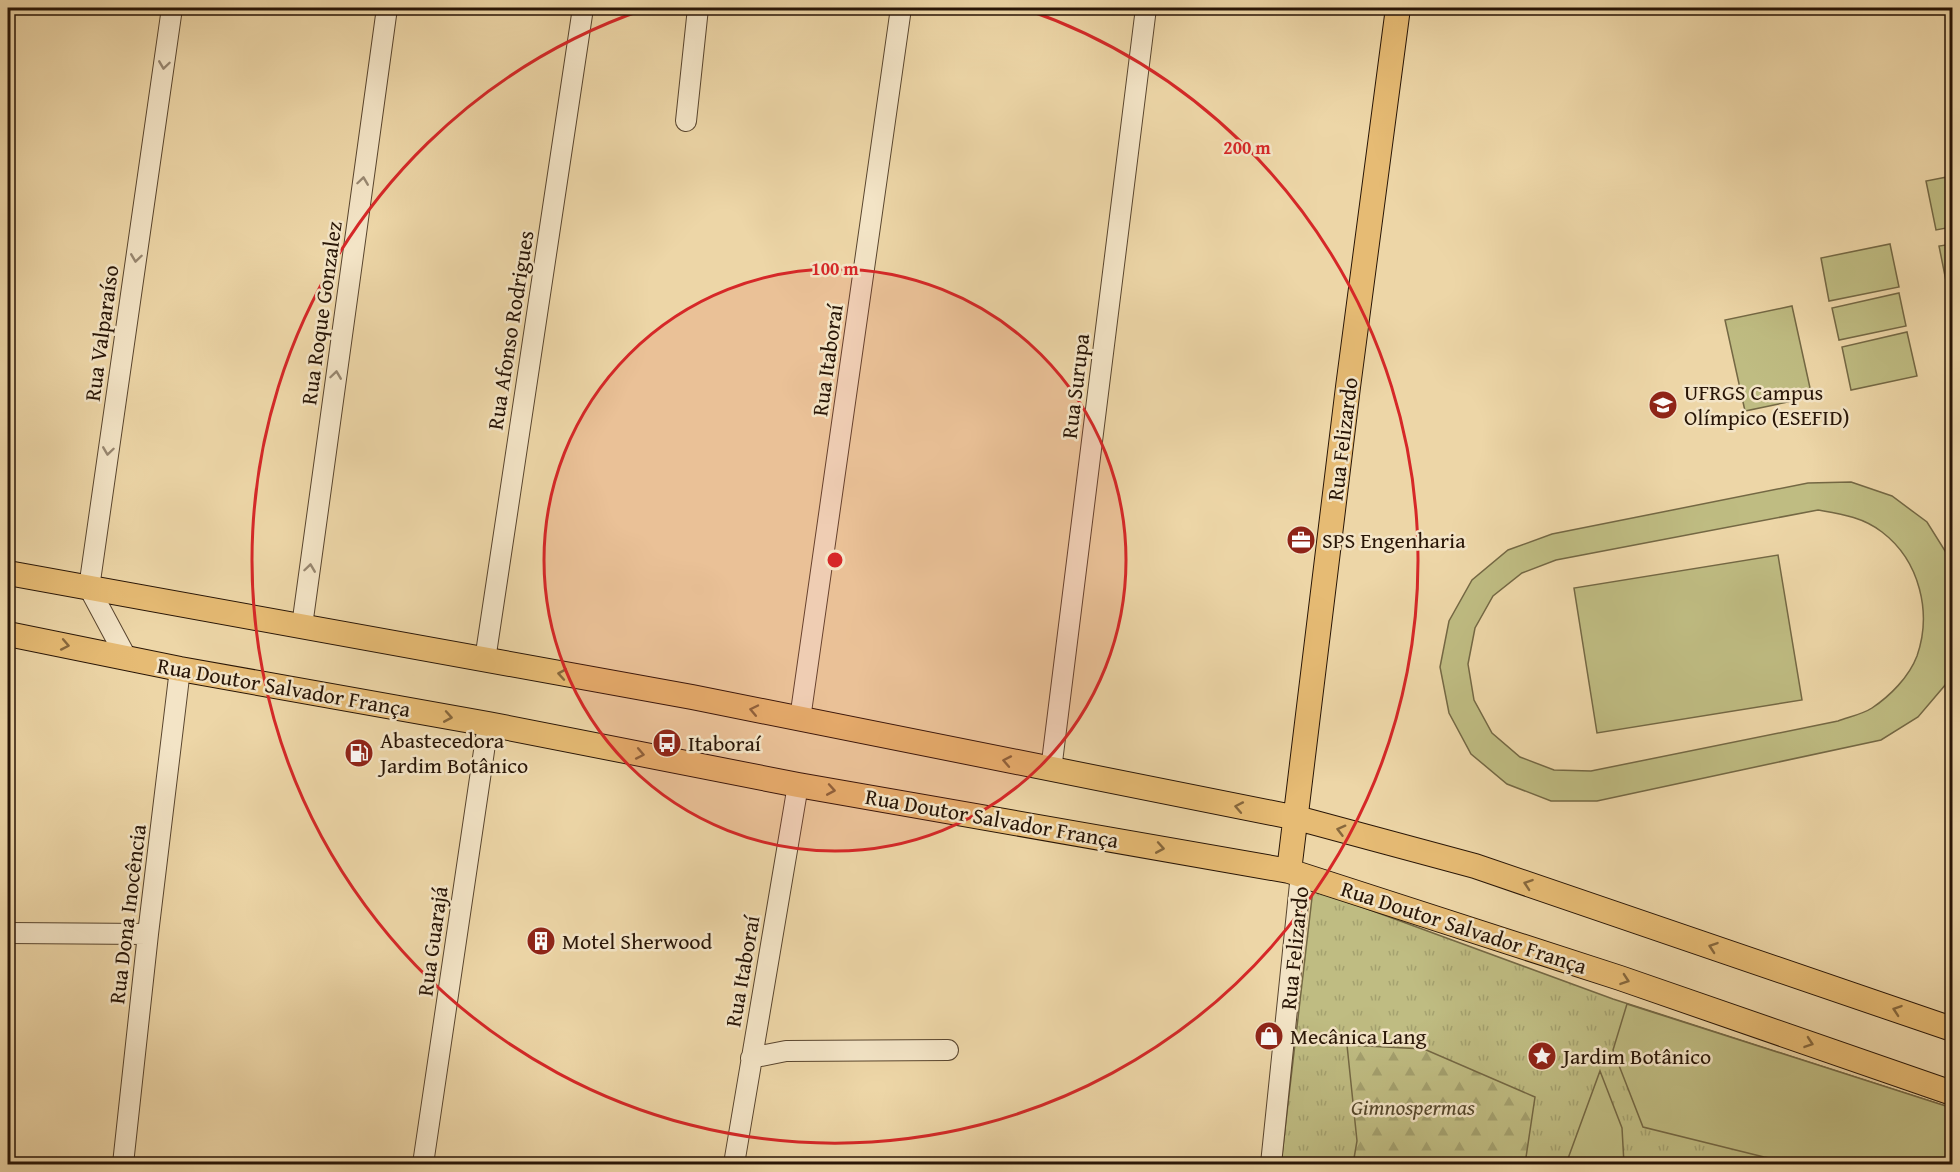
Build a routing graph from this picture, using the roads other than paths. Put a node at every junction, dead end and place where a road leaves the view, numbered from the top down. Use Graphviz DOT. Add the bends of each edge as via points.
graph roads {
  1 [pos="172,8"];
  2 [pos="387,8"];
  3 [pos="583,8"];
  4 [pos="698,8"];
  5 [pos="901,8"];
  6 [pos="1146,8"];
  7 [pos="1394,8"];
  8 [pos="686,121"];
  9 [pos="11,573"];
  10 [pos="88,588"];
  11 [pos="302,626"];
  12 [pos="8,634"];
  13 [pos="126,657"];
  14 [pos="485,660"];
  15 [pos="180,669"];
  16 [pos="800,719"];
  17 [pos="488,724"];
  18 [pos="1052,770"];
  19 [pos="798,784"];
  20 [pos="1297,818"];
  21 [pos="1295,873"];
  22 [pos="8,933"];
  23 [pos="148,934"];
  24 [pos="1953,1029"];
  25 [pos="948,1050"];
  26 [pos="751,1058"];
  27 [pos="1953,1093"];
  28 [pos="123,1164"];
  29 [pos="423,1164"];
  30 [pos="734,1164"];
  31 [pos="1271,1164"];
  1 -- 10 [label="street, Rua Valparaíso, one-way"];
  11 -- 2 [label="street, Rua Roque Gonzalez, one-way"];
  3 -- 14 [label="street, Rua Afonso Rodrigues"];
  4 -- 8 [label="street"];
  5 -- 16 [label="street, Rua Itaboraí"];
  6 -- 18 [label="street, Rua Surupa"];
  7 -- 20 [label="main road, Rua Felizardo"];
  9 -- 10 [label="main road"];
  10 -- 11 [label="main road"];
  10 -- 13 [label="street"];
  11 -- 14 [label="main road"];
  12 -- 13 [label="main road, Rua Doutor Salvador França, one-way"];
  13 -- 15 [label="main road, Rua Doutor Salvador França"];
  16 -- 14 [label="main road, one-way"];
  15 -- 17 [label="main road, Rua Doutor Salvador França, one-way"];
  15 -- 23 [label="street, Rua Dona Inocência"];
  18 -- 16 [label="main road, one-way"];
  17 -- 19 [label="main road, Rua Doutor Salvador França, one-way"];
  17 -- 29 [label="street, Rua Guarajá"];
  20 -- 18 [label="main road, one-way"];
  19 -- 21 [label="main road, Rua Doutor Salvador França, one-way"];
  19 -- 26 [label="street, Rua Itaboraí"];
  20 -- 21 [label="main road, Rua Felizardo"];
  24 -- 20 [label="main road, one-way" via="1475,866"];
  21 -- 27 [label="main road, Rua Doutor Salvador França, one-way" via="1620,978"];
  21 -- 31 [label="street, Rua Felizardo"];
  22 -- 23 [label="street"];
  23 -- 28 [label="street, Rua Dona Inocência"];
  25 -- 26 [label="street" via="786,1051"];
  26 -- 30 [label="street, Rua Itaboraí"];
}
